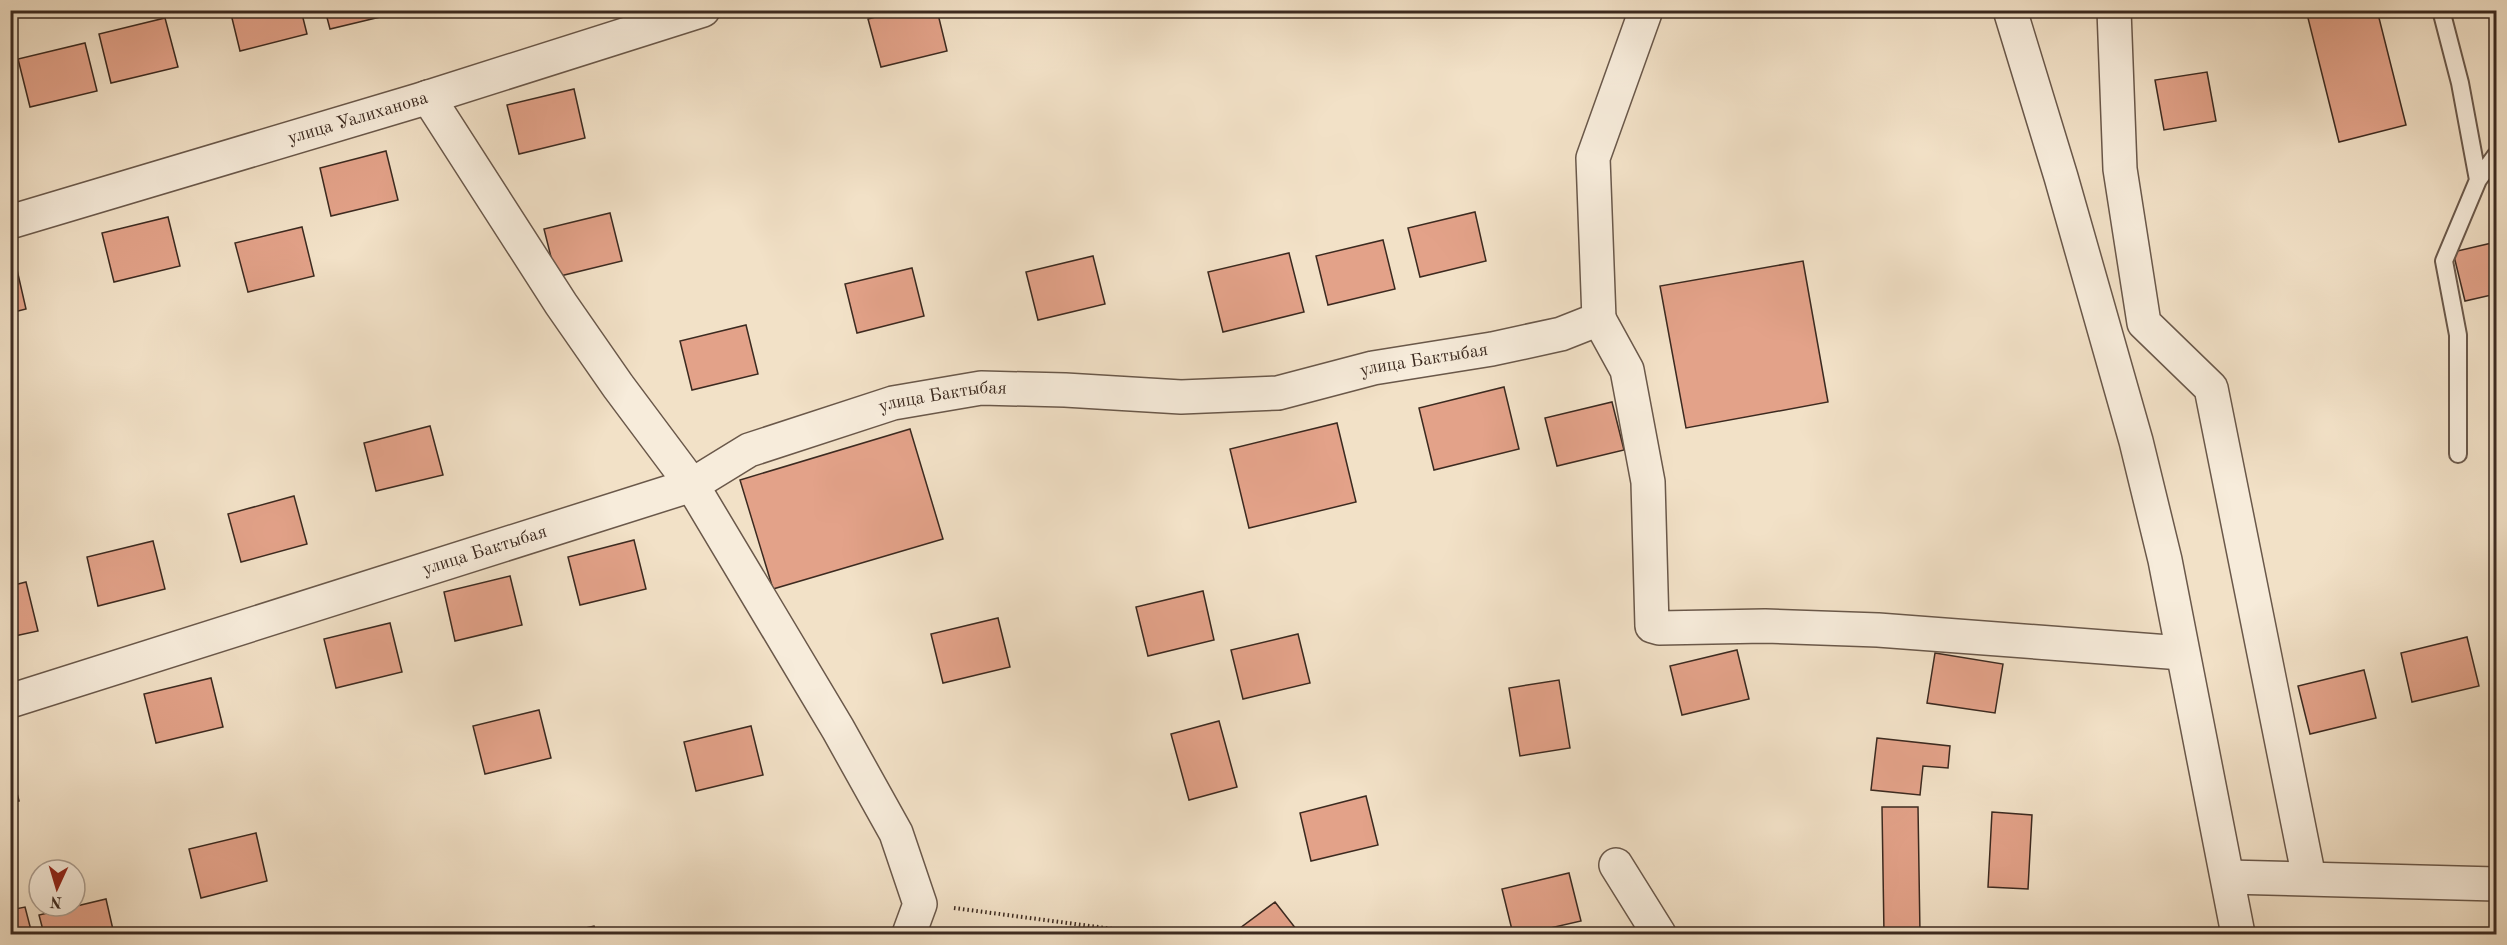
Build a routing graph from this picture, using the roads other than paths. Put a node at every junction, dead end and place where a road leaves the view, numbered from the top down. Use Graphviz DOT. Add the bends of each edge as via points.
graph roads {
  1 [pos="703,10"];
  2 [pos="1646,10"];
  3 [pos="2010,10"];
  4 [pos="2114,10"];
  5 [pos="2441,10"];
  6 [pos="428,97"];
  7 [pos="2496,155"];
  8 [pos="2478,180"];
  9 [pos="10,222"];
  10 [pos="1599,319"];
  11 [pos="2458,454"];
  12 [pos="692,485"];
  13 [pos="2182,653"];
  14 [pos="10,701"];
  15 [pos="1616,866"];
  16 [pos="2228,877"];
  17 [pos="2309,878"];
  18 [pos="2496,884"];
  19 [pos="909,934"];
  20 [pos="1659,934"];
  21 [pos="2238,934"];
  1 -- 6 [label="street, улица Уалиханова"];
  2 -- 10 [label="street" via="1593,158"];
  3 -- 13 [label="street" via="2136,441 2165,560"];
  4 -- 17 [label="street" via="2120,169 2144,323 2211,388"];
  5 -- 8 [label="lane" via="2460,83"];
  6 -- 9 [label="street, улица Уалиханова"];
  6 -- 12 [label="street" via="567,313"];
  7 -- 8 [label="lane"];
  8 -- 11 [label="lane" via="2444,261 2457,335"];
  10 -- 12 [label="street, улица Бактыбая" via="1561,334 1492,350 1373,368 1278,393 1182,397 981,388 893,403 749,450"];
  10 -- 13 [label="street" via="1627,370 1648,482 1652,626 1878,630"];
  12 -- 14 [label="street, улица Бактыбая"];
  12 -- 19 [label="street" via="896,833 920,904"];
  13 -- 16 [label="street"];
  15 -- 20 [label="street"];
  16 -- 17 [label="street"];
  16 -- 21 [label="street"];
  17 -- 18 [label="street"];
}
